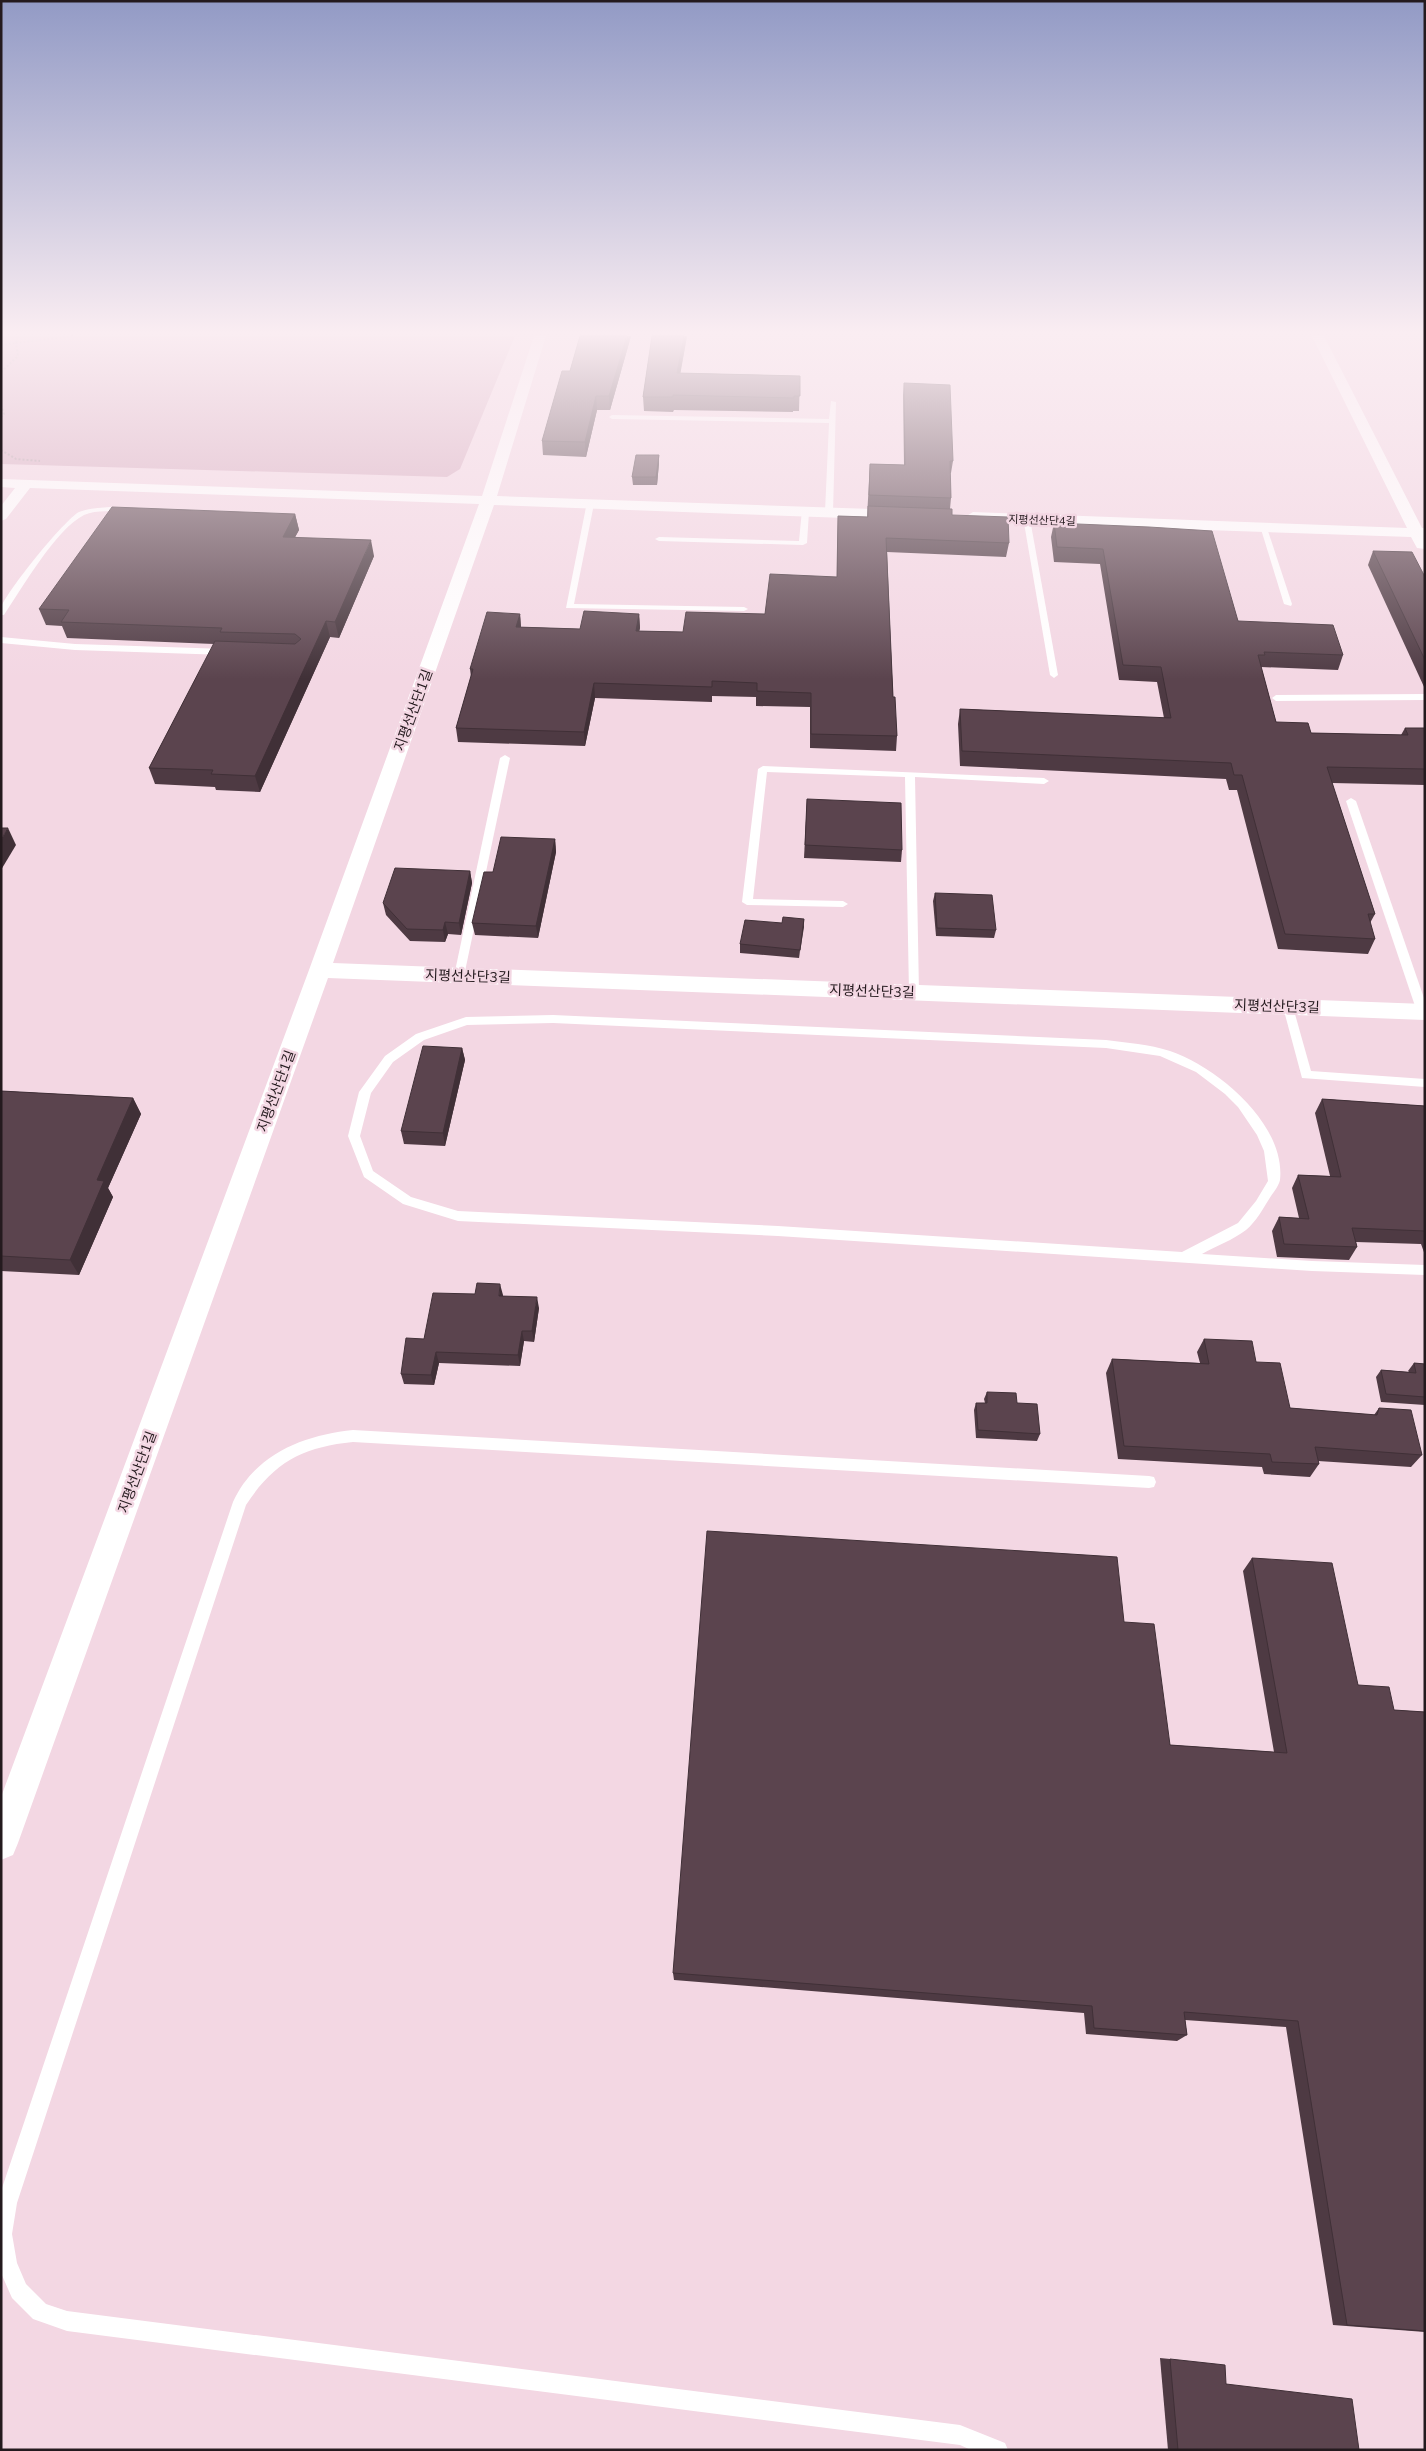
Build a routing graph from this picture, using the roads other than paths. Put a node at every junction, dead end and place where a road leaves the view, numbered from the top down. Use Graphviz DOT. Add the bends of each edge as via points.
graph roads {
  1 [pos="504,450"];
  2 [pos="831,450"];
  3 [pos="1378,450"];
  4 [pos="1,483"];
  5 [pos="26,484"];
  6 [pos="488,500"];
  7 [pos="590,504"];
  8 [pos="136,511"];
  9 [pos="805,512"];
  10 [pos="829,512"];
  11 [pos="917,515"];
  12 [pos="1,516"];
  13 [pos="957,517"];
  14 [pos="1026,519"];
  15 [pos="1263,528"];
  16 [pos="1421,533"];
  17 [pos="659,539"];
  18 [pos="1425,549"];
  19 [pos="1288,604"];
  20 [pos="744,609"];
  21 [pos="1,613"];
  22 [pos="1,640"];
  23 [pos="240,653"];
  24 [pos="1054,675"];
  25 [pos="1425,697"];
  26 [pos="1276,698"];
  27 [pos="505,758"];
  28 [pos="910,774"];
  29 [pos="1044,781"];
  30 [pos="1351,801"];
  31 [pos="843,904"];
  32 [pos="320,970"];
  33 [pos="459,976"];
  34 [pos="914,993"];
  35 [pos="1288,1006"];
  36 [pos="1424,1012"];
  37 [pos="1425,1083"];
  38 [pos="1185,1257"];
  39 [pos="1425,1270"];
  40 [pos="1149,1482"];
  41 [pos="1,1843"];
  42 [pos="998,2450"];
  1 -- 6 [label="street, 지평선산단1길"];
  2 -- 10 [label="lane"];
  3 -- 16 [label="street"];
  4 -- 5 [label="street"];
  5 -- 6 [label="street"];
  5 -- 12 [label="street"];
  6 -- 7 [label="street"];
  6 -- 32 [label="street, 지평선산단1길"];
  7 -- 9 [label="street"];
  7 -- 20 [label="lane" via="569,606"];
  8 -- 21 [label="lane" via="107,509 83,513 66,524"];
  9 -- 10 [label="street"];
  9 -- 17 [label="lane" via="803,543"];
  10 -- 11 [label="street"];
  13 -- 14 [label="street, 지평선산단4길"];
  14 -- 15 [label="street, 지평선산단4길"];
  14 -- 24 [label="lane"];
  15 -- 16 [label="street, 지평선산단4길"];
  15 -- 19 [label="lane"];
  16 -- 18 [label="street"];
  22 -- 23 [label="lane" via="75,647"];
  25 -- 26 [label="lane"];
  27 -- 33 [label="lane"];
  28 -- 29 [label="lane"];
  28 -- 31 [label="lane" via="763,769 747,902"];
  28 -- 34 [label="lane"];
  30 -- 36 [label="lane"];
  32 -- 33 [label="street, 지평선산단3길"];
  32 -- 41 [label="street, 지평선산단1길"];
  33 -- 34 [label="street, 지평선산단3길"];
  34 -- 35 [label="street, 지평선산단3길"];
  35 -- 36 [label="street, 지평선산단3길"];
  35 -- 37 [label="lane" via="1306,1075"];
  38 -- 38 [label="lane" via="778,1231 458,1216 407,1201 368,1174 354,1136 365,1092 389,1059 420,1037 466,1021 553,1018 1106,1044 1166,1054 1210,1076 1238,1097 1258,1124 1271,1152 1274,1181 1242,1226"];
  38 -- 39 [label="lane"];
  40 -- 42 [label="lane" via="353,1436 326,1438 284,1454 263,1470 240,1502 6,2203 2,2234 7,2263 19,2291 40,2312 67,2321 960,2435"];
}
